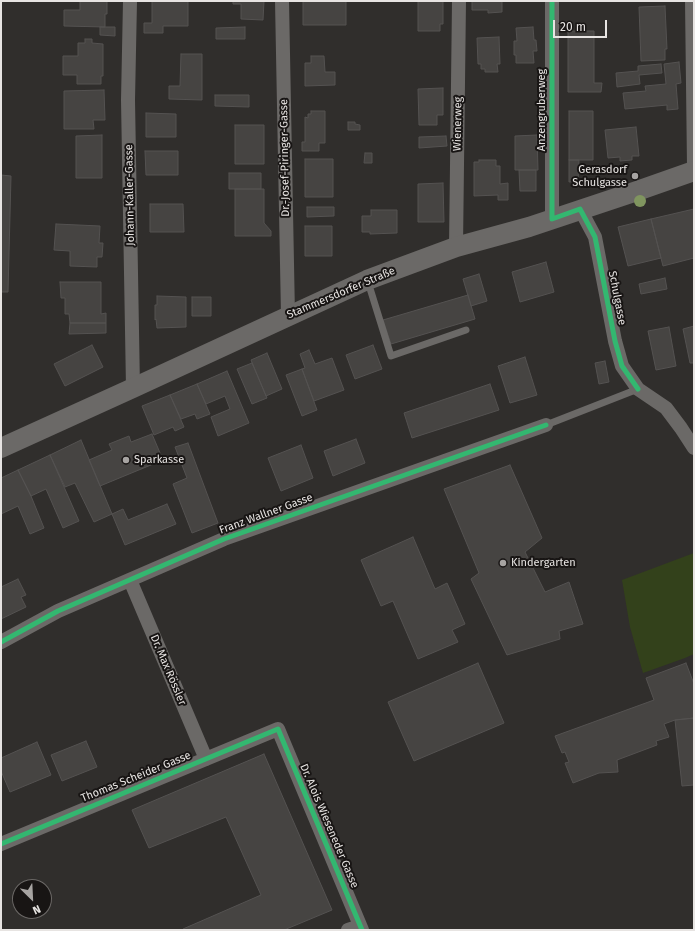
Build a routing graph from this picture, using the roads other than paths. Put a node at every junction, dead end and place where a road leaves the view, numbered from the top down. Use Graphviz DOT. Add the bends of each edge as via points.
graph roads {
  1 [pos="130,1"];
  2 [pos="282,1"];
  3 [pos="459,1"];
  4 [pos="552,1"];
  5 [pos="692,1"];
  6 [pos="694,167"];
  7 [pos="694,171"];
  8 [pos="580,209"];
  9 [pos="552,219"];
  10 [pos="456,247"];
  11 [pos="367,280"];
  12 [pos="288,316"];
  13 [pos="466,330"];
  14 [pos="133,388"];
  15 [pos="638,389"];
  16 [pos="546,425"];
  17 [pos="1,448"];
  18 [pos="694,448"];
  19 [pos="130,580"];
  20 [pos="1,642"];
  21 [pos="278,729"];
  22 [pos="206,759"];
  23 [pos="1,844"];
  24 [pos="357,929"];
  1 -- 14 [label="street, Johann-Kaller-Gasse" via="128,100"];
  2 -- 12 [label="street, Dr.-Josef-Piringer-Gasse"];
  3 -- 10 [label="street, Wienerweg"];
  4 -- 9 [label="street, Anzengruberweg"];
  5 -- 6 [label="street"];
  7 -- 8 [label="main road, Stammersdorfer Straße"];
  8 -- 9 [label="main road, Stammersdorfer Straße"];
  8 -- 15 [label="street, Schulgasse" via="595,237 622,366"];
  9 -- 10 [label="main road, Stammersdorfer Straße"];
  10 -- 11 [label="main road, Stammersdorfer Straße"];
  11 -- 12 [label="main road, Stammersdorfer Straße"];
  11 -- 13 [label="lane" via="391,356"];
  12 -- 14 [label="main road, Stammersdorfer Straße"];
  14 -- 17 [label="main road, Stammersdorfer Straße"];
  15 -- 16 [label="lane, Franz Wallner Gasse"];
  15 -- 18 [label="street, Schulgasse" via="666,408"];
  16 -- 19 [label="street, Franz Wallner Gasse" via="224,539"];
  19 -- 20 [label="street, Franz Wallner Gasse" via="58,611"];
  19 -- 22 [label="street, Dr. Max Rössler"];
  21 -- 22 [label="street, Thomas Scheider Gasse"];
  21 -- 24 [label="street, Dr. Alois Wieseneder Gasse"];
  22 -- 23 [label="street, Thomas Scheider Gasse"];
}
